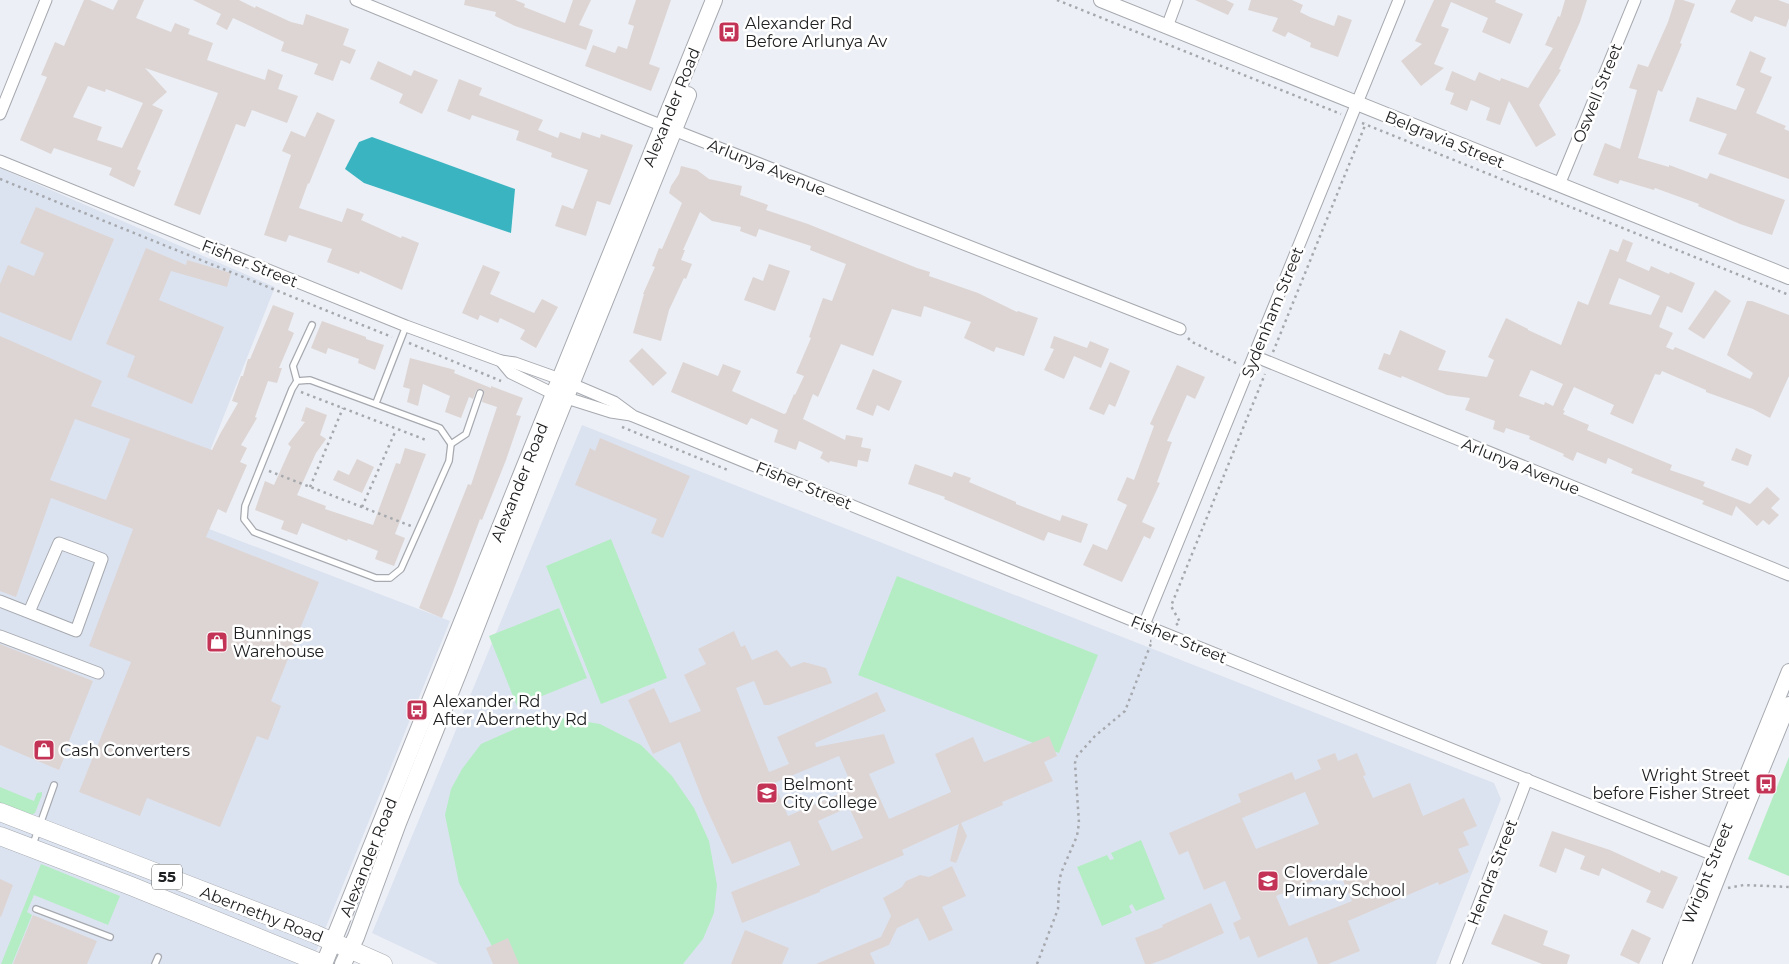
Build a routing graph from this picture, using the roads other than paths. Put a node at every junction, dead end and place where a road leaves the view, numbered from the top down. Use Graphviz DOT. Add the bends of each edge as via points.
graph roads {
  1 [pos="46,0"];
  2 [pos="356,0"];
  3 [pos="714,0"];
  4 [pos="726,0"];
  5 [pos="1101,0"];
  6 [pos="1178,0"];
  7 [pos="1399,0"];
  8 [pos="1635,0"];
  9 [pos="1167,27"];
  10 [pos="1357,104"];
  11 [pos="0,114"];
  12 [pos="669,128"];
  13 [pos="0,161"];
  14 [pos="1559,185"];
  15 [pos="1789,276"];
  16 [pos="312,325"];
  17 [pos="406,326"];
  18 [pos="1180,329"];
  19 [pos="1254,356"];
  20 [pos="297,381"];
  21 [pos="562,389"];
  22 [pos="480,393"];
  23 [pos="376,403"];
  24 [pos="451,444"];
  25 [pos="1789,575"];
  26 [pos="0,601"];
  27 [pos="29,612"];
  28 [pos="1144,625"];
  29 [pos="0,636"];
  30 [pos="1789,671"];
  31 [pos="98,673"];
  32 [pos="1789,704"];
  33 [pos="1527,779"];
  34 [pos="54,785"];
  35 [pos="0,812"];
  36 [pos="39,827"];
  37 [pos="0,836"];
  38 [pos="31,849"];
  39 [pos="1719,857"];
  40 [pos="36,909"];
  41 [pos="110,937"];
  42 [pos="334,942"];
  43 [pos="158,957"];
  44 [pos="347,957"];
  45 [pos="155,964"];
  46 [pos="324,964"];
  47 [pos="383,964"];
  48 [pos="1456,964"];
  49 [pos="1670,964"];
  50 [pos="1684,964"];
  1 -- 11 [label="street"];
  2 -- 12 [label="street, Arlunya Avenue"];
  3 -- 12 [label="main road, Alexander Road"];
  4 -- 12 [label="main road, Alexander Road"];
  5 -- 9 [label="street, Belgravia Street"];
  6 -- 9 [label="street"];
  7 -- 10 [label="street, Sydenham Street"];
  8 -- 14 [label="street, Oswell Street"];
  9 -- 10 [label="street, Belgravia Street"];
  10 -- 14 [label="street, Belgravia Street"];
  10 -- 19 [label="street, Sydenham Street"];
  12 -- 18 [label="street, Arlunya Avenue"];
  12 -- 21 [label="main road, Alexander Road"];
  13 -- 17 [label="street, Fisher Street"];
  14 -- 15 [label="street, Belgravia Street"];
  16 -- 20 [label="lane" via="292,366"];
  17 -- 21 [label="street, Fisher Street" via="501,362 511,373"];
  17 -- 23 [label="lane"];
  19 -- 25 [label="street, Arlunya Avenue"];
  19 -- 28 [label="street, Sydenham Street"];
  20 -- 23 [label="lane" via="310,380"];
  20 -- 24 [label="lane" via="245,506 244,519 254,532 376,578 390,578 401,569 449,461"];
  21 -- 28 [label="street, Fisher Street" via="614,402 633,416"];
  21 -- 42 [label="main road, Alexander Road"];
  21 -- 44 [label="main road, Alexander Road" via="459,672"];
  22 -- 24 [label="lane" via="466,434"];
  23 -- 24 [label="lane" via="440,428"];
  26 -- 27 [label="street"];
  27 -- 27 [label="street" via="76,631 102,559 59,543"];
  28 -- 33 [label="street, Fisher Street"];
  29 -- 31 [label="street"];
  30 -- 39 [label="street, Wright Street"];
  32 -- 39 [label="street, Wright Street"];
  33 -- 39 [label="street, Fisher Street"];
  33 -- 48 [label="street, Hendra Street"];
  34 -- 36 [label="lane"];
  35 -- 36 [label="main road, Abernethy Road / 55"];
  36 -- 38 [label="lane"];
  36 -- 42 [label="main road, Abernethy Road / 55"];
  37 -- 38 [label="main road, Abernethy Road / 55"];
  38 -- 46 [label="main road, Abernethy Road / 55"];
  39 -- 49 [label="street, Wright Street"];
  39 -- 50 [label="street, Wright Street"];
  40 -- 41 [label="lane"];
  42 -- 44 [label="main road, Abernethy Road / 55"];
  42 -- 46 [label="main road, Alexander Road"];
  43 -- 45 [label="lane"];
  44 -- 47 [label="main road, Abernethy Road / 55"];
}
